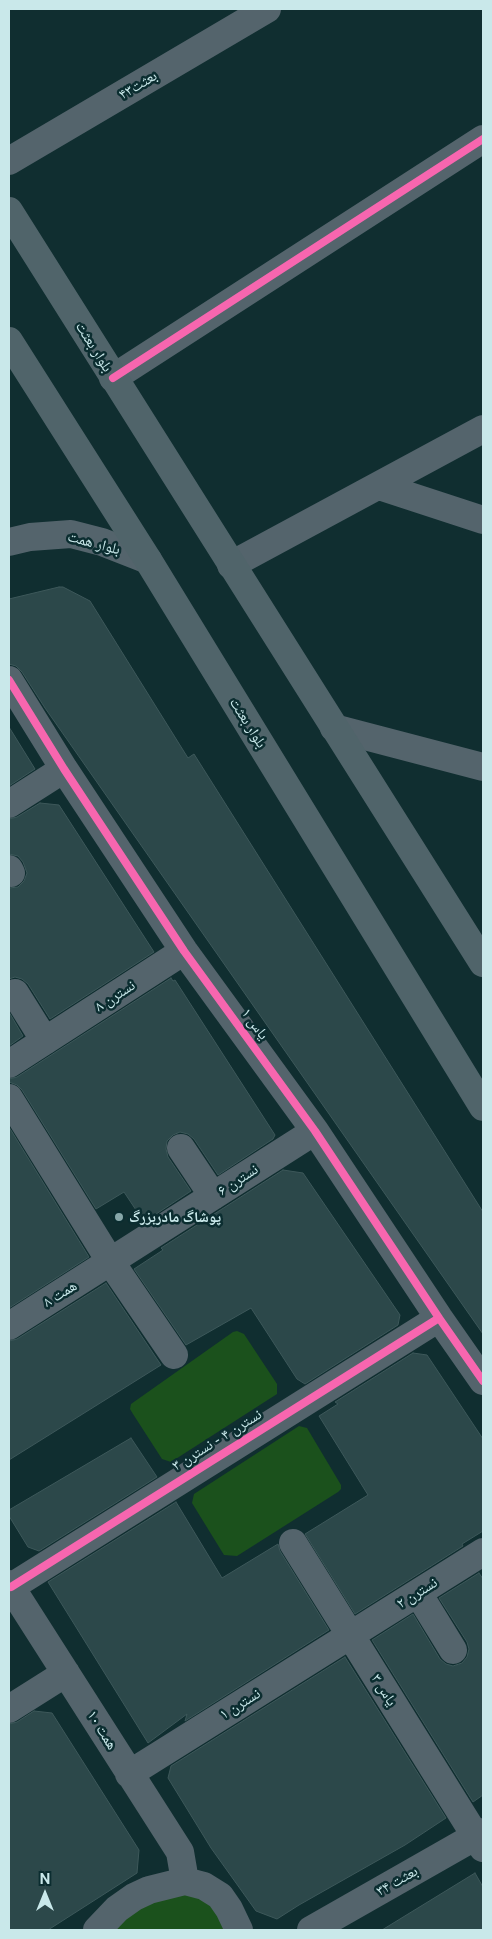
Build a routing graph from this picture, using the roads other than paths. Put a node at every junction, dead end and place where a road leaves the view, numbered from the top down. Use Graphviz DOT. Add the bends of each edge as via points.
graph roads {
  1 [pos="267,9"];
  2 [pos="483,139"];
  3 [pos="9,161"];
  4 [pos="9,212"];
  5 [pos="9,342"];
  6 [pos="113,378"];
  7 [pos="483,429"];
  8 [pos="379,486"];
  9 [pos="483,520"];
  10 [pos="9,542"];
  11 [pos="148,560"];
  12 [pos="231,565"];
  13 [pos="9,680"];
  14 [pos="334,728"];
  15 [pos="483,767"];
  16 [pos="64,769"];
  17 [pos="9,804"];
  18 [pos="184,950"];
  19 [pos="483,963"];
  20 [pos="15,993"];
  21 [pos="45,1041"];
  22 [pos="9,1064"];
  23 [pos="9,1098"];
  24 [pos="483,1106"];
  25 [pos="315,1131"];
  26 [pos="181,1148"];
  27 [pos="213,1196"];
  28 [pos="110,1261"];
  29 [pos="439,1318"];
  30 [pos="11,1319"];
  31 [pos="174,1355"];
  32 [pos="483,1381"];
  33 [pos="293,1543"];
  34 [pos="481,1559"];
  35 [pos="10,1585"];
  36 [pos="418,1593"];
  37 [pos="350,1635"];
  38 [pos="453,1650"];
  39 [pos="66,1673"];
  40 [pos="9,1709"];
  41 [pos="129,1774"];
  42 [pos="481,1838"];
  43 [pos="185,1881"];
  44 [pos="97,1930"];
  45 [pos="239,1930"];
  46 [pos="311,1930"];
  1 -- 3 [label="street, بعثت۴۳"];
  2 -- 6 [label="street"];
  4 -- 6 [label="main road, بلوار بعثت"];
  5 -- 11 [label="main road, بلوار بعثت"];
  6 -- 12 [label="main road, بلوار بعثت"];
  7 -- 8 [label="street"];
  8 -- 9 [label="street"];
  8 -- 12 [label="street"];
  10 -- 11 [label="street, بلوار همت" via="71,534"];
  11 -- 24 [label="main road, بلوار بعثت"];
  12 -- 14 [label="main road, بلوار بعثت"];
  13 -- 16 [label="street, یاس ۱"];
  14 -- 15 [label="street"];
  14 -- 19 [label="main road, بلوار بعثت"];
  16 -- 17 [label="street"];
  16 -- 18 [label="street, یاس ۱"];
  18 -- 21 [label="street, نسترن ۸"];
  18 -- 25 [label="street, یاس ۱"];
  20 -- 21 [label="street"];
  21 -- 22 [label="street, نسترن ۸"];
  23 -- 28 [label="street"];
  25 -- 27 [label="street, نسترن ۶"];
  25 -- 29 [label="street, یاس ۱"];
  26 -- 27 [label="street"];
  27 -- 28 [label="street, نسترن ۶"];
  28 -- 30 [label="street, همت ۸"];
  28 -- 31 [label="street"];
  29 -- 32 [label="street, یاس ۱"];
  29 -- 35 [label="street, نسترن ۴ - نسترن ۳"];
  33 -- 37 [label="street, یاس ۳"];
  34 -- 36 [label="street, نسترن ۲"];
  35 -- 39 [label="street, همت ۱۰"];
  36 -- 37 [label="street, نسترن ۲"];
  36 -- 38 [label="street"];
  37 -- 41 [label="street, نسترن ۱"];
  37 -- 42 [label="street, یاس ۳"];
  39 -- 40 [label="street"];
  39 -- 41 [label="street, همت ۱۰"];
  41 -- 43 [label="street, همت ۱۰" via="180,1852"];
  42 -- 46 [label="street, بعثت ۳۴"];
  43 -- 44 [label="street" via="149,1890 134,1898 117,1909"];
  43 -- 45 [label="street" via="204,1886 220,1896"];
}
